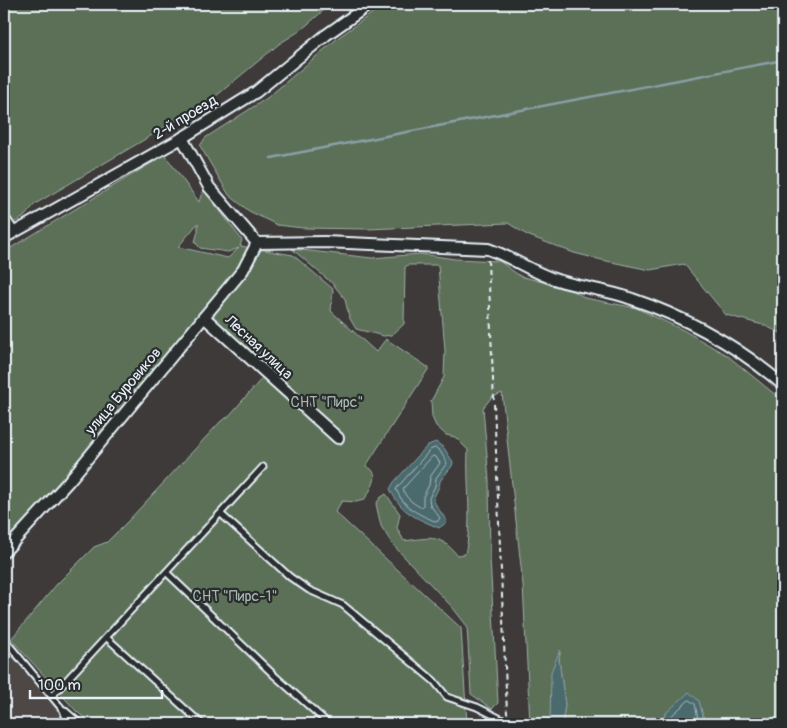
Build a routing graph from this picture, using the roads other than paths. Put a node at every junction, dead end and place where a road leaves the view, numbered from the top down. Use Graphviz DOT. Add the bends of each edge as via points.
graph roads {
  1 [pos="370,4"];
  2 [pos="182,138"];
  3 [pos="4,217"];
  4 [pos="15,231"];
  5 [pos="4,238"];
  6 [pos="257,243"];
  7 [pos="204,317"];
  8 [pos="783,385"];
  9 [pos="338,438"];
  10 [pos="263,467"];
  11 [pos="221,514"];
  12 [pos="4,552"];
  13 [pos="167,573"];
  14 [pos="107,638"];
  15 [pos="4,640"];
  16 [pos="52,696"];
  17 [pos="63,710"];
  18 [pos="507,722"];
  19 [pos="68,724"];
  20 [pos="80,724"];
  21 [pos="202,724"];
  22 [pos="329,724"];
  1 -- 2 [label="street, 2-й проезд" via="256,92"];
  2 -- 4 [label="street, 2-й проезд"];
  2 -- 6 [label="street" via="210,187"];
  3 -- 4 [label="lane"];
  4 -- 5 [label="street, 2-й проезд"];
  6 -- 7 [label="street, улица Буровиков" via="243,270"];
  6 -- 8 [label="street" via="324,242 488,249 557,280 630,298 681,318 756,362"];
  7 -- 9 [label="street, Лесная улица"];
  7 -- 12 [label="street, улица Буровиков" via="68,482"];
  10 -- 11 [label="lane"];
  11 -- 13 [label="lane"];
  11 -- 18 [label="lane" via="290,577 309,590 343,605 434,681 448,697"];
  13 -- 14 [label="lane"];
  13 -- 22 [label="lane"];
  14 -- 16 [label="lane"];
  14 -- 21 [label="lane"];
  15 -- 16 [label="lane"];
  16 -- 17 [label="lane"];
  17 -- 19 [label="lane"];
  17 -- 20 [label="lane"];
}
